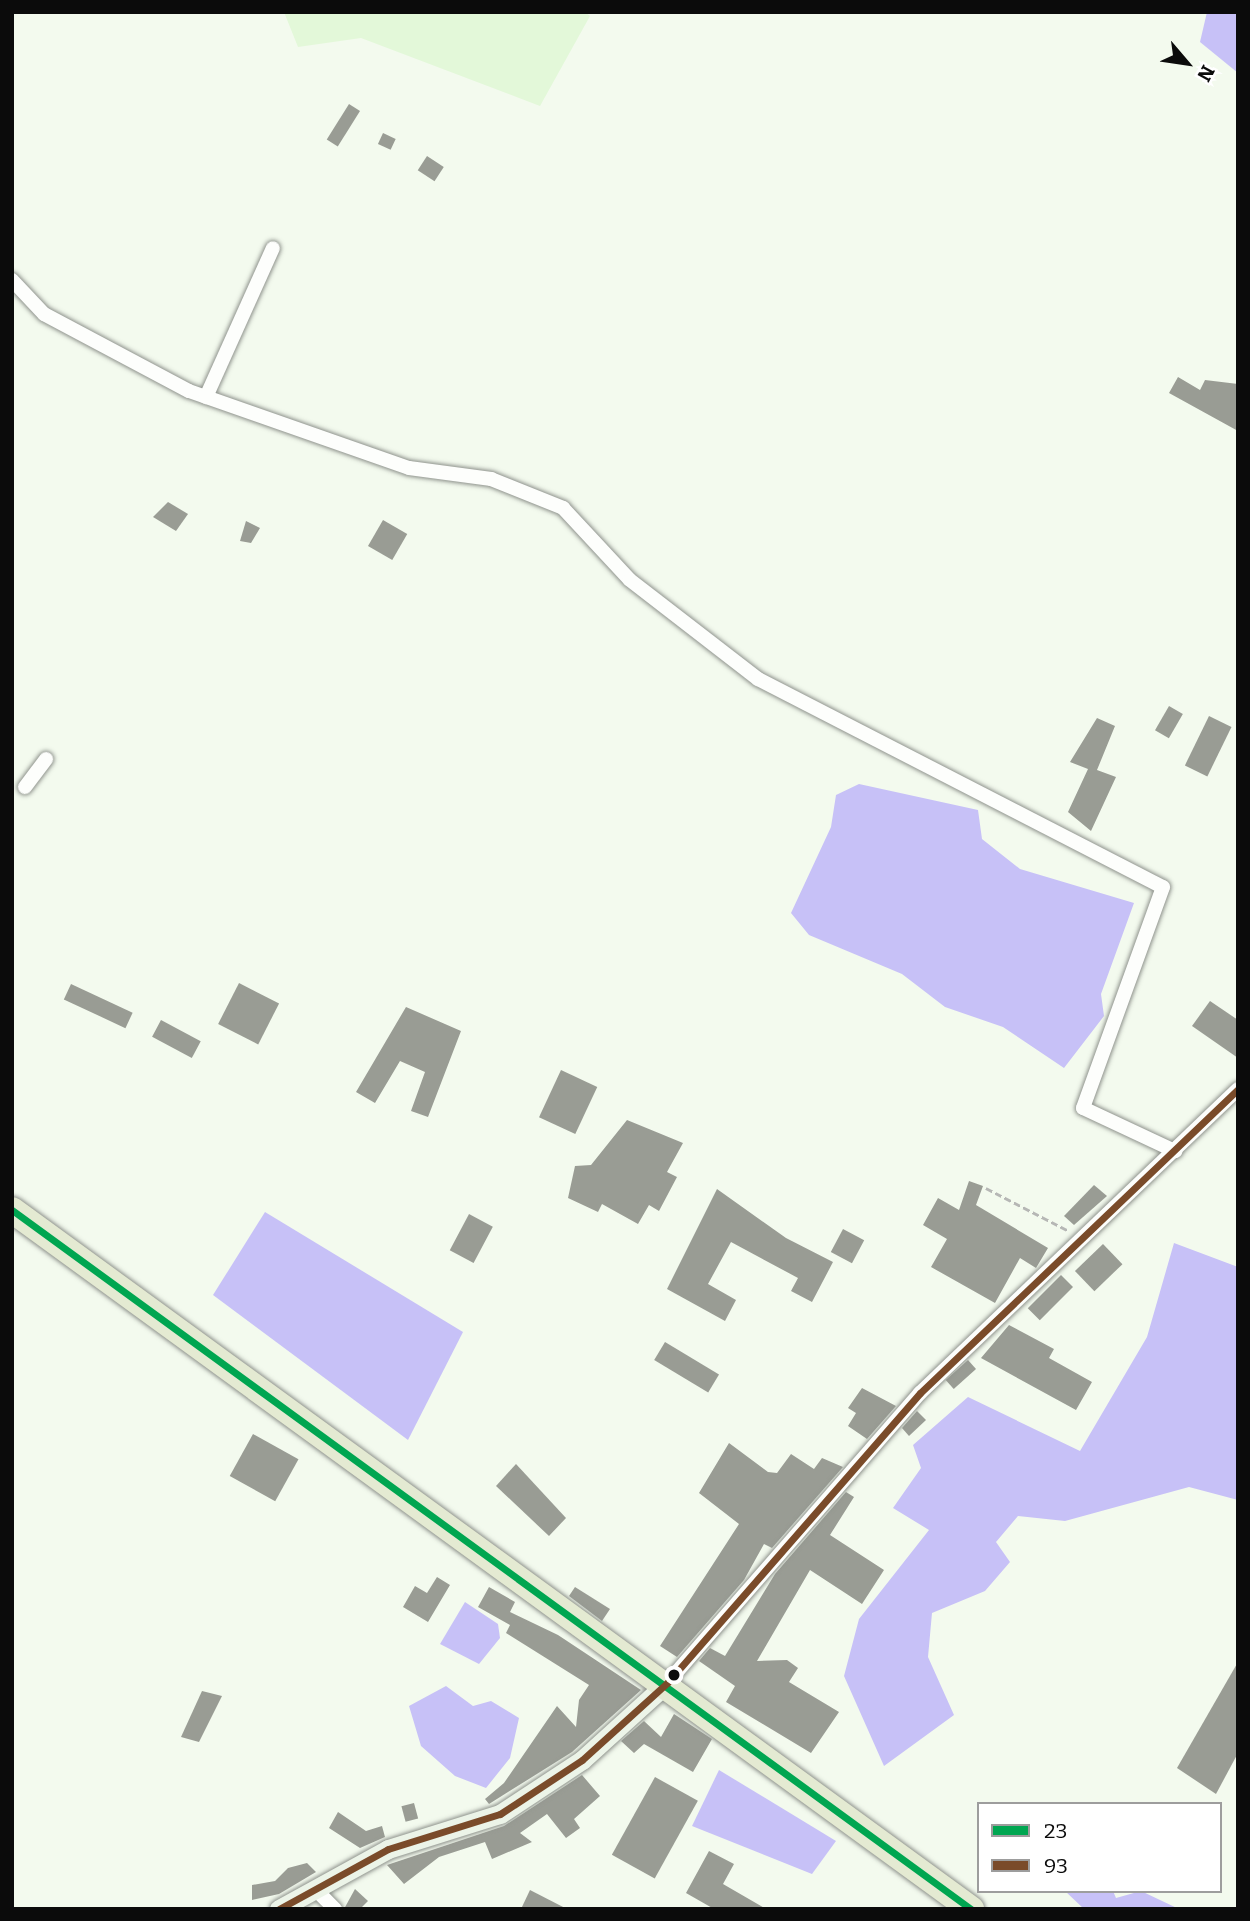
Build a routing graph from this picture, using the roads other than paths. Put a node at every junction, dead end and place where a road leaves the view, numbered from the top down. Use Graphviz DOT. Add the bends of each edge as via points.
graph roads {
  1 [pos="273,248"];
  2 [pos="12,280"];
  3 [pos="206,397"];
  4 [pos="46,759"];
  5 [pos="25,787"];
  6 [pos="1238,1088"];
  7 [pos="1175,1151"];
  8 [pos="12,1210"];
  9 [pos="667,1684"];
  10 [pos="316,1890"];
  11 [pos="279,1909"];
  12 [pos="335,1909"];
  13 [pos="971,1909"];
  1 -- 3 [label="street"];
  2 -- 3 [label="street" via="44,314 103,350"];
  3 -- 7 [label="street" via="409,468 491,480 563,508 631,580 758,679 1163,887 1083,1108"];
  4 -- 5 [label="street"];
  6 -- 7 [label="street"];
  7 -- 9 [label="street" via="920,1393"];
  8 -- 9 [label="highway"];
  9 -- 10 [label="main road" via="582,1760 500,1814 388,1849"];
  9 -- 13 [label="highway" via="730,1737"];
  10 -- 11 [label="main road"];
  10 -- 12 [label="street"];
}
